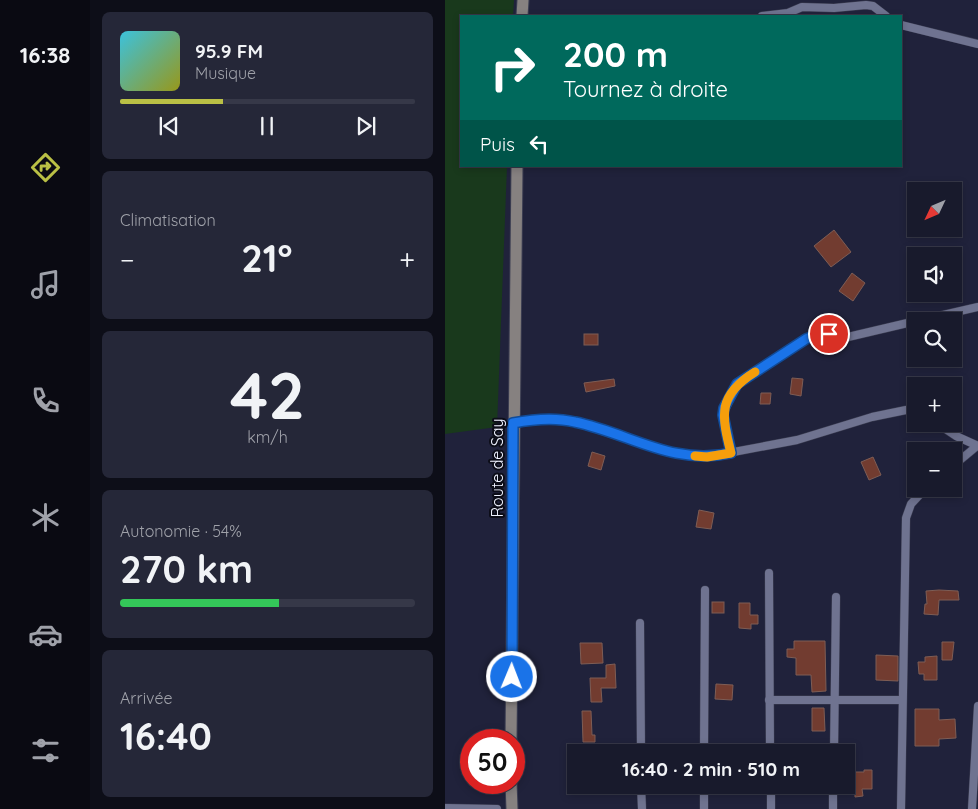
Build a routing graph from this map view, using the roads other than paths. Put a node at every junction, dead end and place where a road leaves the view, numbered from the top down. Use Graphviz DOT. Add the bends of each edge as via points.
graph roads {
  1 [pos="523,0"];
  2 [pos="522,15"];
  3 [pos="771,15"];
  4 [pos="885,15"];
  5 [pos="902,25"];
  6 [pos="978,44"];
  7 [pos="517,167"];
  8 [pos="978,307"];
  9 [pos="956,312"];
  10 [pos="907,323"];
  11 [pos="907,410"];
  12 [pos="513,423"];
  13 [pos="950,432"];
  14 [pos="978,446"];
  15 [pos="731,453"];
  16 [pos="962,459"];
  17 [pos="918,497"];
  18 [pos="769,573"];
  19 [pos="705,590"];
  20 [pos="835,597"];
  21 [pos="640,624"];
  22 [pos="769,700"];
  23 [pos="835,700"];
  24 [pos="901,700"];
  25 [pos="978,706"];
  26 [pos="511,729"];
  27 [pos="641,744"];
  28 [pos="705,744"];
  29 [pos="770,744"];
  30 [pos="834,744"];
  31 [pos="511,794"];
  32 [pos="641,794"];
  33 [pos="704,794"];
  34 [pos="771,794"];
  35 [pos="833,794"];
  36 [pos="445,808"];
  37 [pos="497,809"];
  38 [pos="511,809"];
  39 [pos="641,809"];
  40 [pos="704,809"];
  41 [pos="771,809"];
  42 [pos="833,809"];
  43 [pos="901,809"];
  44 [pos="972,809"];
  1 -- 2 [label="main road"];
  3 -- 4 [label="street" via="802,7 866,4"];
  5 -- 6 [label="street"];
  7 -- 12 [label="main road, Route de Say"];
  8 -- 9 [label="street"];
  10 -- 15 [label="street" via="848,337 823,332 816,334 740,381 723,415"];
  11 -- 15 [label="street" via="872,417 797,440"];
  12 -- 15 [label="street" via="550,419 575,422 664,451 707,457"];
  12 -- 26 [label="main road, Route de Say"];
  13 -- 14 [label="street"];
  14 -- 16 [label="street"];
  17 -- 24 [label="street" via="906,518"];
  18 -- 22 [label="street"];
  19 -- 28 [label="street"];
  20 -- 23 [label="street"];
  21 -- 27 [label="street"];
  22 -- 23 [label="street"];
  22 -- 29 [label="street"];
  23 -- 24 [label="street"];
  23 -- 30 [label="street"];
  24 -- 43 [label="street"];
  25 -- 44 [label="street"];
  31 -- 38 [label="main road"];
  32 -- 39 [label="street"];
  33 -- 40 [label="street"];
  34 -- 41 [label="street"];
  35 -- 42 [label="street"];
  36 -- 37 [label="street"];
}
